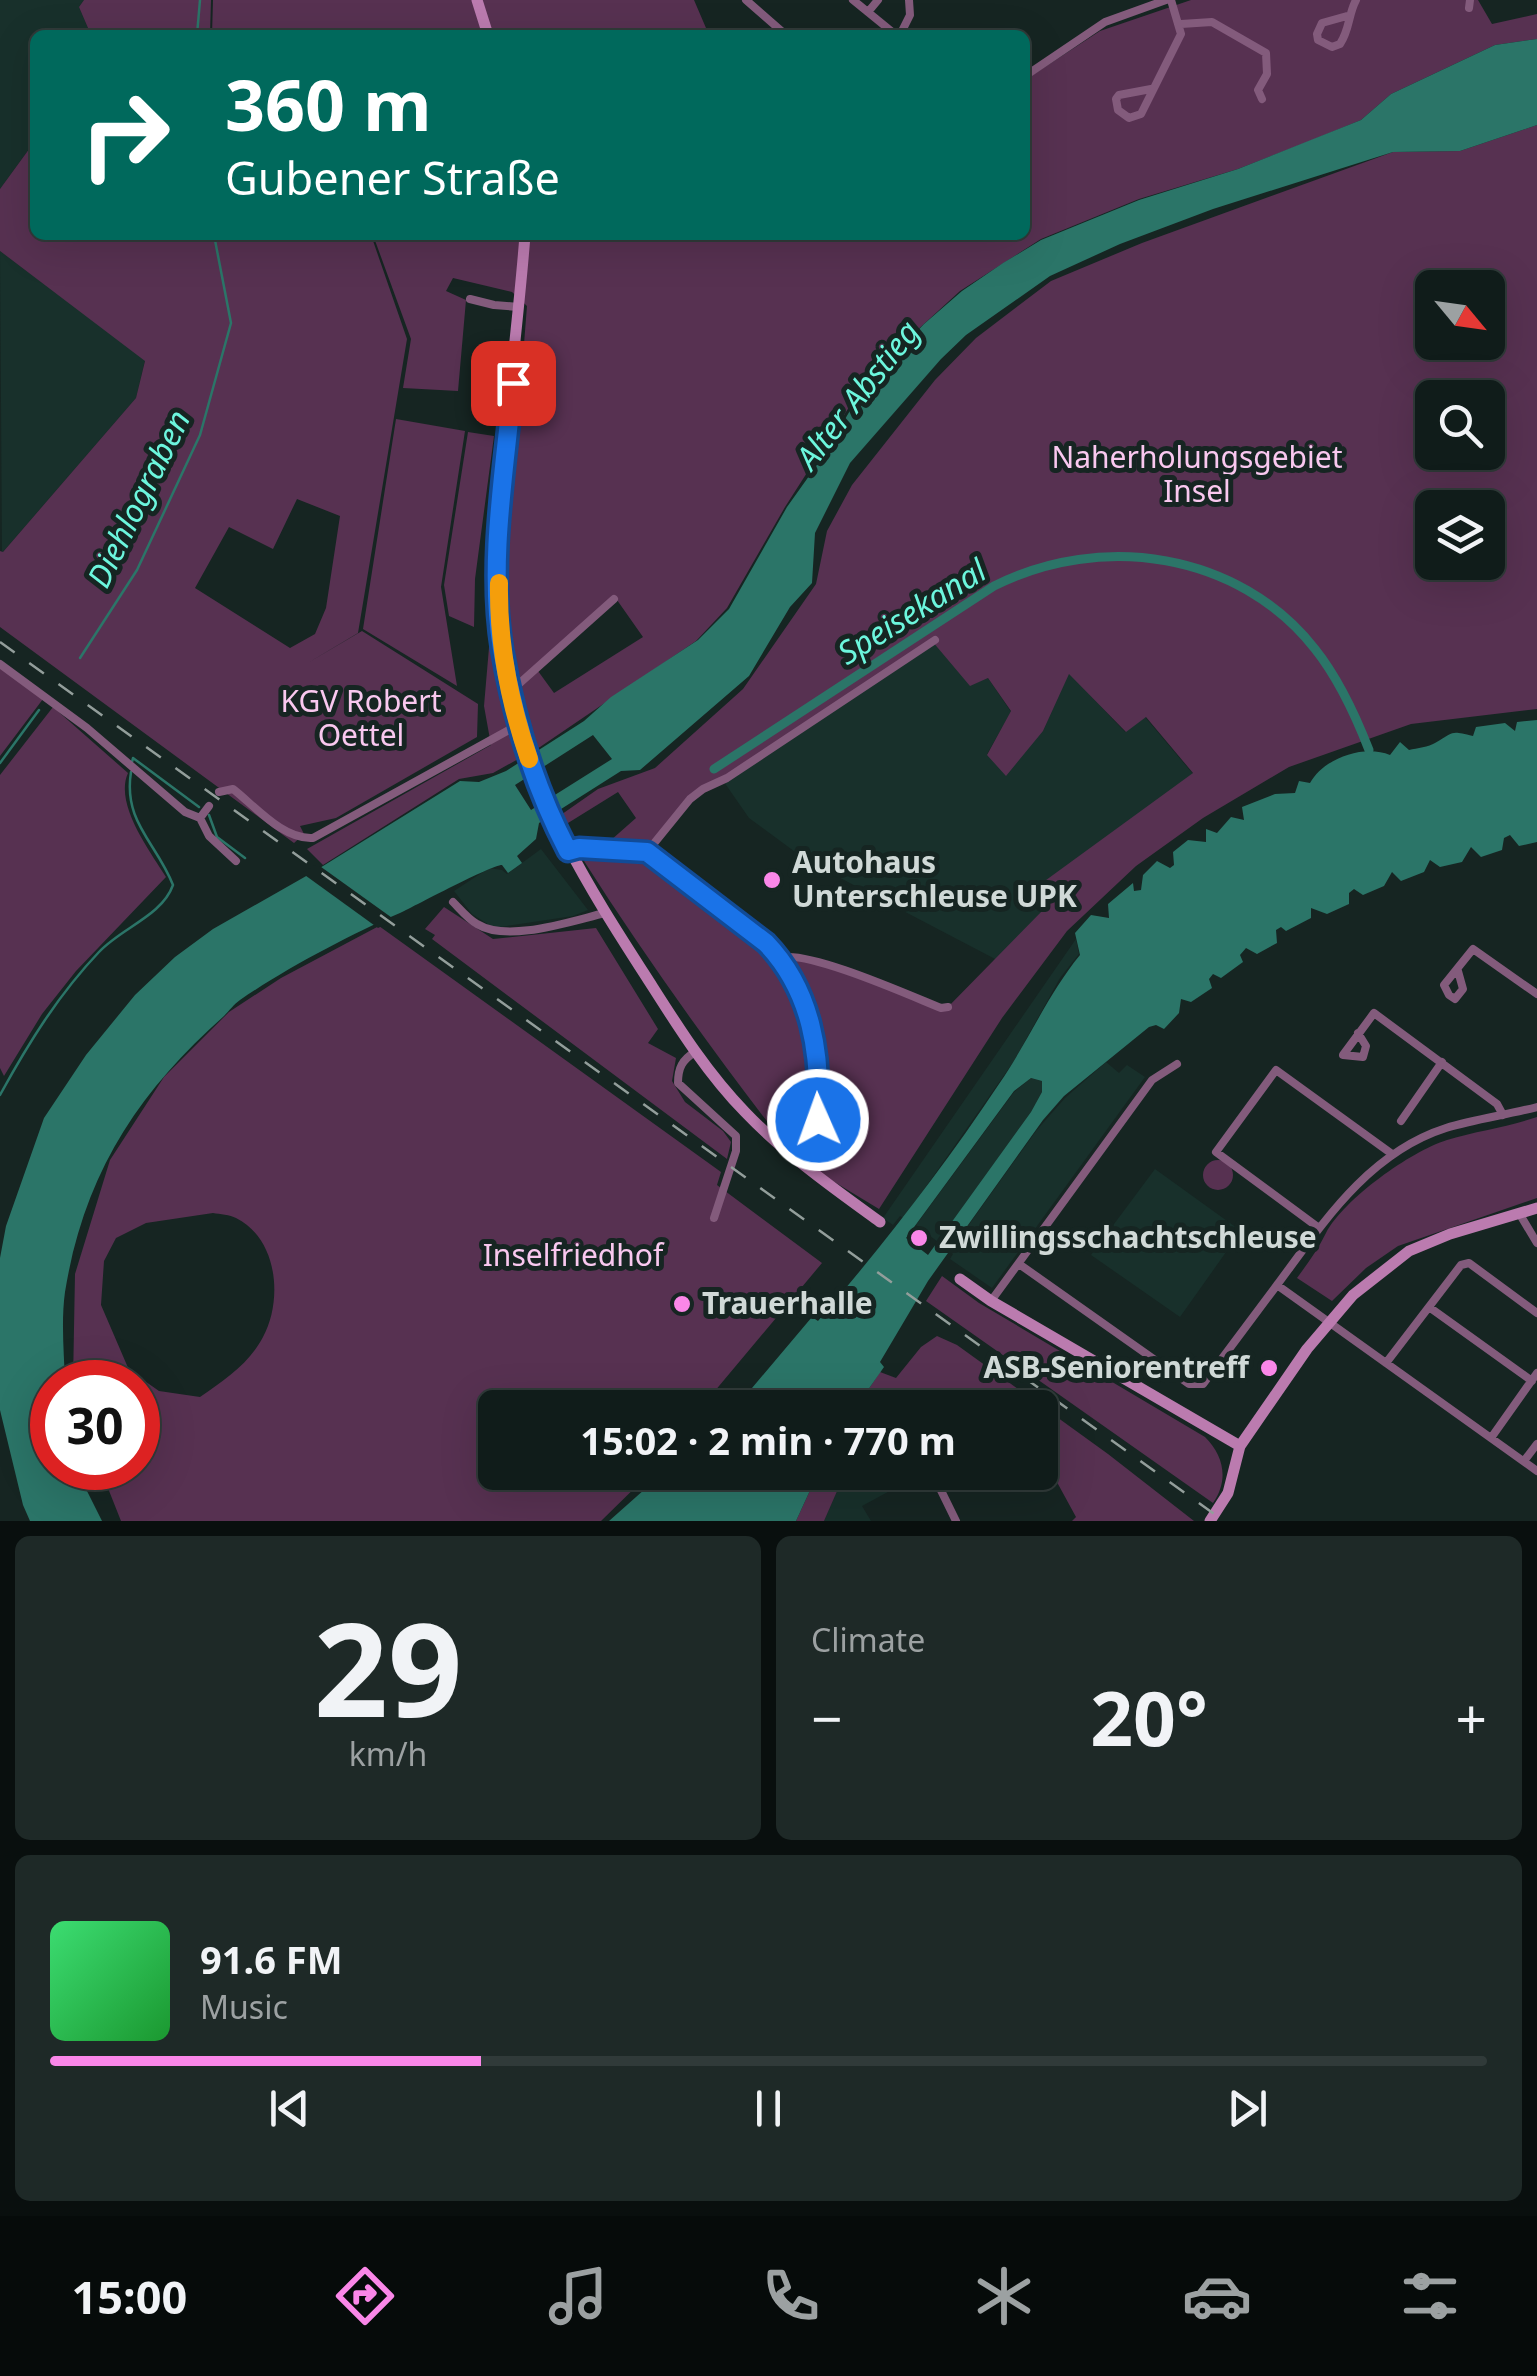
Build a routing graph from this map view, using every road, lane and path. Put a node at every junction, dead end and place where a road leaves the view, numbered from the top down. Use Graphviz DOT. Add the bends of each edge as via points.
graph roads {
  1 [pos="476,0"];
  2 [pos="746,0"];
  3 [pos="853,0"];
  4 [pos="878,0"];
  5 [pos="908,0"];
  6 [pos="1119,0"];
  7 [pos="1168,0"];
  8 [pos="1356,0"];
  9 [pos="868,12"];
  10 [pos="1122,14"];
  11 [pos="1347,16"];
  12 [pos="881,24"];
  13 [pos="1181,24"];
  14 [pos="486,30"];
  15 [pos="780,30"];
  16 [pos="876,30"];
  17 [pos="890,30"];
  18 [pos="901,30"];
  19 [pos="1030,73"];
  20 [pos="1151,89"];
  21 [pos="1262,99"];
  22 [pos="525,240"];
  23 [pos="470,298"];
  24 [pos="520,307"];
  25 [pos="614,598"];
  26 [pos="935,640"];
  27 [pos="0,664"];
  28 [pos="512,690"];
  29 [pos="518,726"];
  30 [pos="220,792"];
  31 [pos="209,806"];
  32 [pos="200,818"];
  33 [pos="568,851"];
  34 [pos="647,852"];
  35 [pos="236,862"];
  36 [pos="452,902"];
  37 [pos="605,914"];
  38 [pos="780,958"];
  39 [pos="1458,971"];
  40 [pos="1537,994"];
  41 [pos="948,1007"];
  42 [pos="1358,1033"];
  43 [pos="695,1052"];
  44 [pos="1442,1062"];
  45 [pos="1177,1064"];
  46 [pos="1537,1107"];
  47 [pos="1503,1116"];
  48 [pos="1401,1121"];
  49 [pos="1392,1154"];
  50 [pos="808,1169"];
  51 [pos="1537,1208"];
  52 [pos="1519,1214"];
  53 [pos="714,1218"];
  54 [pos="880,1222"];
  55 [pos="1319,1228"];
  56 [pos="1537,1243"];
  57 [pos="1019,1264"];
  58 [pos="960,1279"];
  59 [pos="1278,1285"];
  60 [pos="991,1301"];
  61 [pos="1429,1307"];
  62 [pos="1537,1313"];
  63 [pos="1329,1321"];
  64 [pos="1386,1363"];
  65 [pos="1534,1377"];
  66 [pos="1491,1438"];
  67 [pos="1537,1444"];
  68 [pos="1240,1446"];
  69 [pos="1524,1462"];
  70 [pos="1537,1471"];
  71 [pos="941,1490"];
  72 [pos="956,1521"];
  73 [pos="1210,1521"];
  1 -- 14 [label="main road"];
  2 -- 15 [label="street"];
  3 -- 9 [label="street"];
  4 -- 9 [label="street"];
  5 -- 18 [label="street" via="910,16"];
  6 -- 10 [label="street"];
  7 -- 10 [label="street"];
  7 -- 13 [label="street"];
  8 -- 11 [label="street"];
  9 -- 12 [label="street"];
  10 -- 19 [label="street"];
  11 -- 11 [label="street" via="1347,31 1336,47 1318,40 1322,23"];
  12 -- 16 [label="street"];
  12 -- 17 [label="street"];
  13 -- 20 [label="street"];
  13 -- 21 [label="street" via="1212,22 1266,53"];
  20 -- 20 [label="street" via="1141,114 1129,118 1118,110 1119,95"];
  22 -- 24 [label="main road"];
  23 -- 24 [label="street"];
  24 -- 28 [label="main road" via="499,535 502,648"];
  25 -- 28 [label="street"];
  26 -- 34 [label="street" via="703,789"];
  27 -- 32 [label="street"];
  28 -- 29 [label="main road"];
  29 -- 30 [label="street" via="313,838 290,834 233,789"];
  29 -- 33 [label="main road"];
  31 -- 32 [label="street"];
  32 -- 35 [label="street"];
  33 -- 34 [label="street"];
  33 -- 37 [label="main road"];
  34 -- 38 [label="street"];
  36 -- 37 [label="street" via="497,933"];
  37 -- 43 [label="main road"];
  38 -- 41 [label="street" via="820,962"];
  38 -- 50 [label="street" via="798,985 815,1058 817,1141"];
  39 -- 40 [label="street" via="1473,949"];
  42 -- 44 [label="street" via="1374,1013"];
  43 -- 50 [label="main road" via="744,1112"];
  43 -- 53 [label="street" via="685,1058 678,1083 736,1136"];
  44 -- 47 [label="street" via="1497,1104"];
  44 -- 48 [label="street"];
  45 -- 57 [label="street" via="1152,1080"];
  46 -- 47 [label="street"];
  47 -- 49 [label="street" via="1447,1128"];
  49 -- 55 [label="street"];
  49 -- 55 [label="street" via="1276,1070 1216,1152"];
  50 -- 54 [label="main road"];
  51 -- 52 [label="main road"];
  52 -- 56 [label="street"];
  52 -- 63 [label="main road" via="1409,1251"];
  55 -- 59 [label="street"];
  57 -- 59 [label="street" via="1189,1384 1204,1384"];
  57 -- 60 [label="street"];
  58 -- 60 [label="main road"];
  59 -- 63 [label="street"];
  60 -- 68 [label="main road"];
  61 -- 62 [label="street" via="1461,1265 1469,1264"];
  61 -- 64 [label="street"];
  61 -- 65 [label="street"];
  63 -- 64 [label="street"];
  63 -- 68 [label="main road"];
  64 -- 66 [label="street"];
  65 -- 66 [label="street"];
  66 -- 69 [label="street"];
  67 -- 69 [label="street"];
  68 -- 73 [label="main road"];
  69 -- 70 [label="street"];
  71 -- 72 [label="street"];
}
